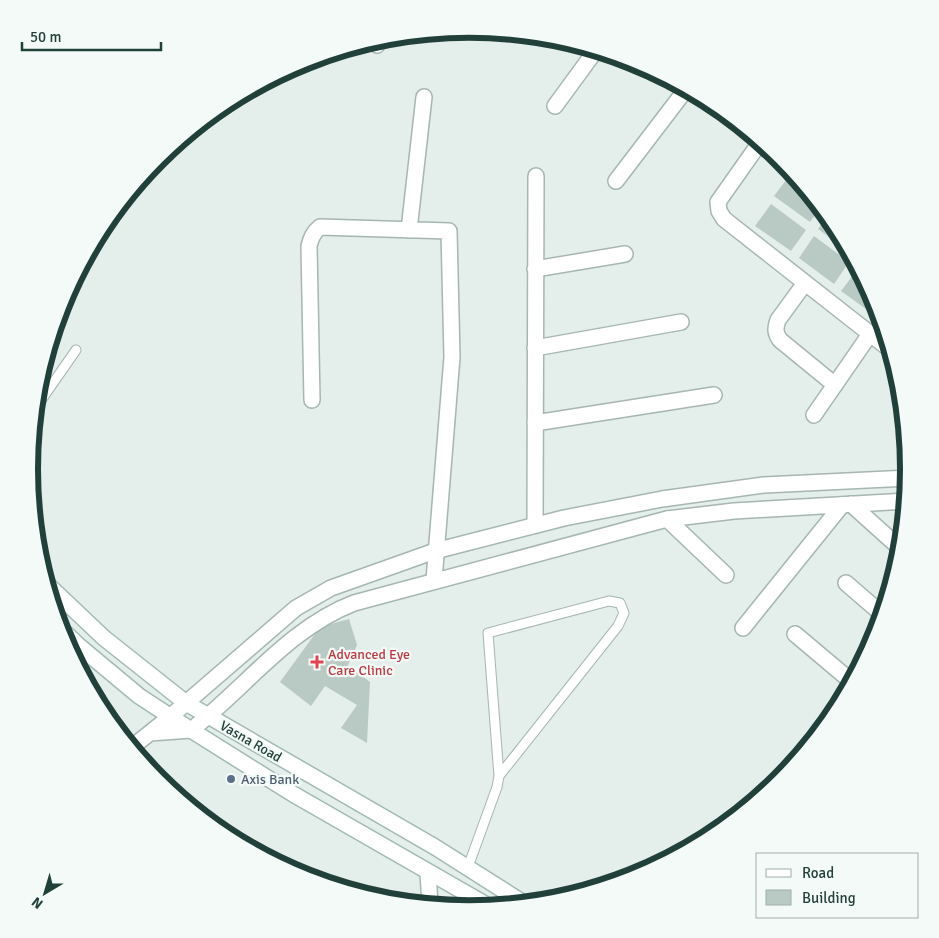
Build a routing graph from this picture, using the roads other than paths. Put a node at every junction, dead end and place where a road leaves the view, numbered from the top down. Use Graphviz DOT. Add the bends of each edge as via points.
graph roads {
  1 [pos="592,55"];
  2 [pos="683,94"];
  3 [pos="424,96"];
  4 [pos="555,106"];
  5 [pos="756,147"];
  6 [pos="536,176"];
  7 [pos="616,181"];
  8 [pos="409,230"];
  9 [pos="625,254"];
  10 [pos="535,270"];
  11 [pos="805,283"];
  12 [pos="681,322"];
  13 [pos="870,334"];
  14 [pos="882,343"];
  15 [pos="535,348"];
  16 [pos="76,350"];
  17 [pos="835,384"];
  18 [pos="45,395"];
  19 [pos="714,395"];
  20 [pos="312,400"];
  21 [pos="814,415"];
  22 [pos="535,423"];
  23 [pos="901,478"];
  24 [pos="900,501"];
  25 [pos="847,505"];
  26 [pos="667,519"];
  27 [pos="535,525"];
  28 [pos="894,544"];
  29 [pos="435,551"];
  30 [pos="726,574"];
  31 [pos="434,580"];
  32 [pos="846,584"];
  33 [pos="57,594"];
  34 [pos="877,610"];
  35 [pos="743,628"];
  36 [pos="795,634"];
  37 [pos="74,641"];
  38 [pos="847,678"];
  39 [pos="186,703"];
  40 [pos="171,716"];
  41 [pos="209,716"];
  42 [pos="192,730"];
  43 [pos="150,733"];
  44 [pos="137,744"];
  45 [pos="499,776"];
  46 [pos="468,867"];
  47 [pos="428,872"];
  48 [pos="516,898"];
  49 [pos="430,899"];
  50 [pos="478,900"];
  1 -- 4 [label="street"];
  2 -- 7 [label="street"];
  3 -- 8 [label="street"];
  5 -- 11 [label="street" via="721,196 719,211 724,219"];
  6 -- 10 [label="street"];
  8 -- 20 [label="street" via="320,227 311,238"];
  8 -- 29 [label="street" via="450,231 452,357"];
  9 -- 10 [label="street"];
  10 -- 15 [label="street"];
  11 -- 13 [label="street"];
  11 -- 17 [label="street" via="778,320 776,334"];
  12 -- 15 [label="street"];
  13 -- 14 [label="street"];
  13 -- 17 [label="street"];
  15 -- 22 [label="street"];
  16 -- 18 [label="lane"];
  17 -- 21 [label="street"];
  19 -- 22 [label="street"];
  22 -- 27 [label="street"];
  23 -- 27 [label="street" via="764,485 662,499"];
  24 -- 25 [label="street"];
  25 -- 26 [label="street" via="734,510"];
  25 -- 28 [label="street"];
  25 -- 35 [label="street"];
  26 -- 30 [label="street"];
  26 -- 31 [label="street"];
  27 -- 29 [label="street"];
  29 -- 31 [label="street"];
  29 -- 39 [label="street" via="331,588 296,608"];
  31 -- 41 [label="street" via="354,603 328,614 294,639"];
  32 -- 34 [label="street"];
  33 -- 39 [label="street, Vasna Road" via="104,638"];
  36 -- 38 [label="street"];
  37 -- 40 [label="street, Vasna Road" via="139,696"];
  39 -- 40 [label="street"];
  39 -- 41 [label="street, Vasna Road"];
  40 -- 42 [label="street, Vasna Road"];
  40 -- 43 [label="street"];
  41 -- 42 [label="street"];
  41 -- 46 [label="street, Vasna Road"];
  42 -- 43 [label="street"];
  42 -- 47 [label="street, Vasna Road"];
  43 -- 44 [label="street"];
  45 -- 45 [label="lane" via="488,634 609,601 620,603 624,613 618,626"];
  45 -- 46 [label="lane"];
  46 -- 48 [label="street, Vasna Road"];
  47 -- 49 [label="street"];
  47 -- 50 [label="street, Vasna Road"];
}
